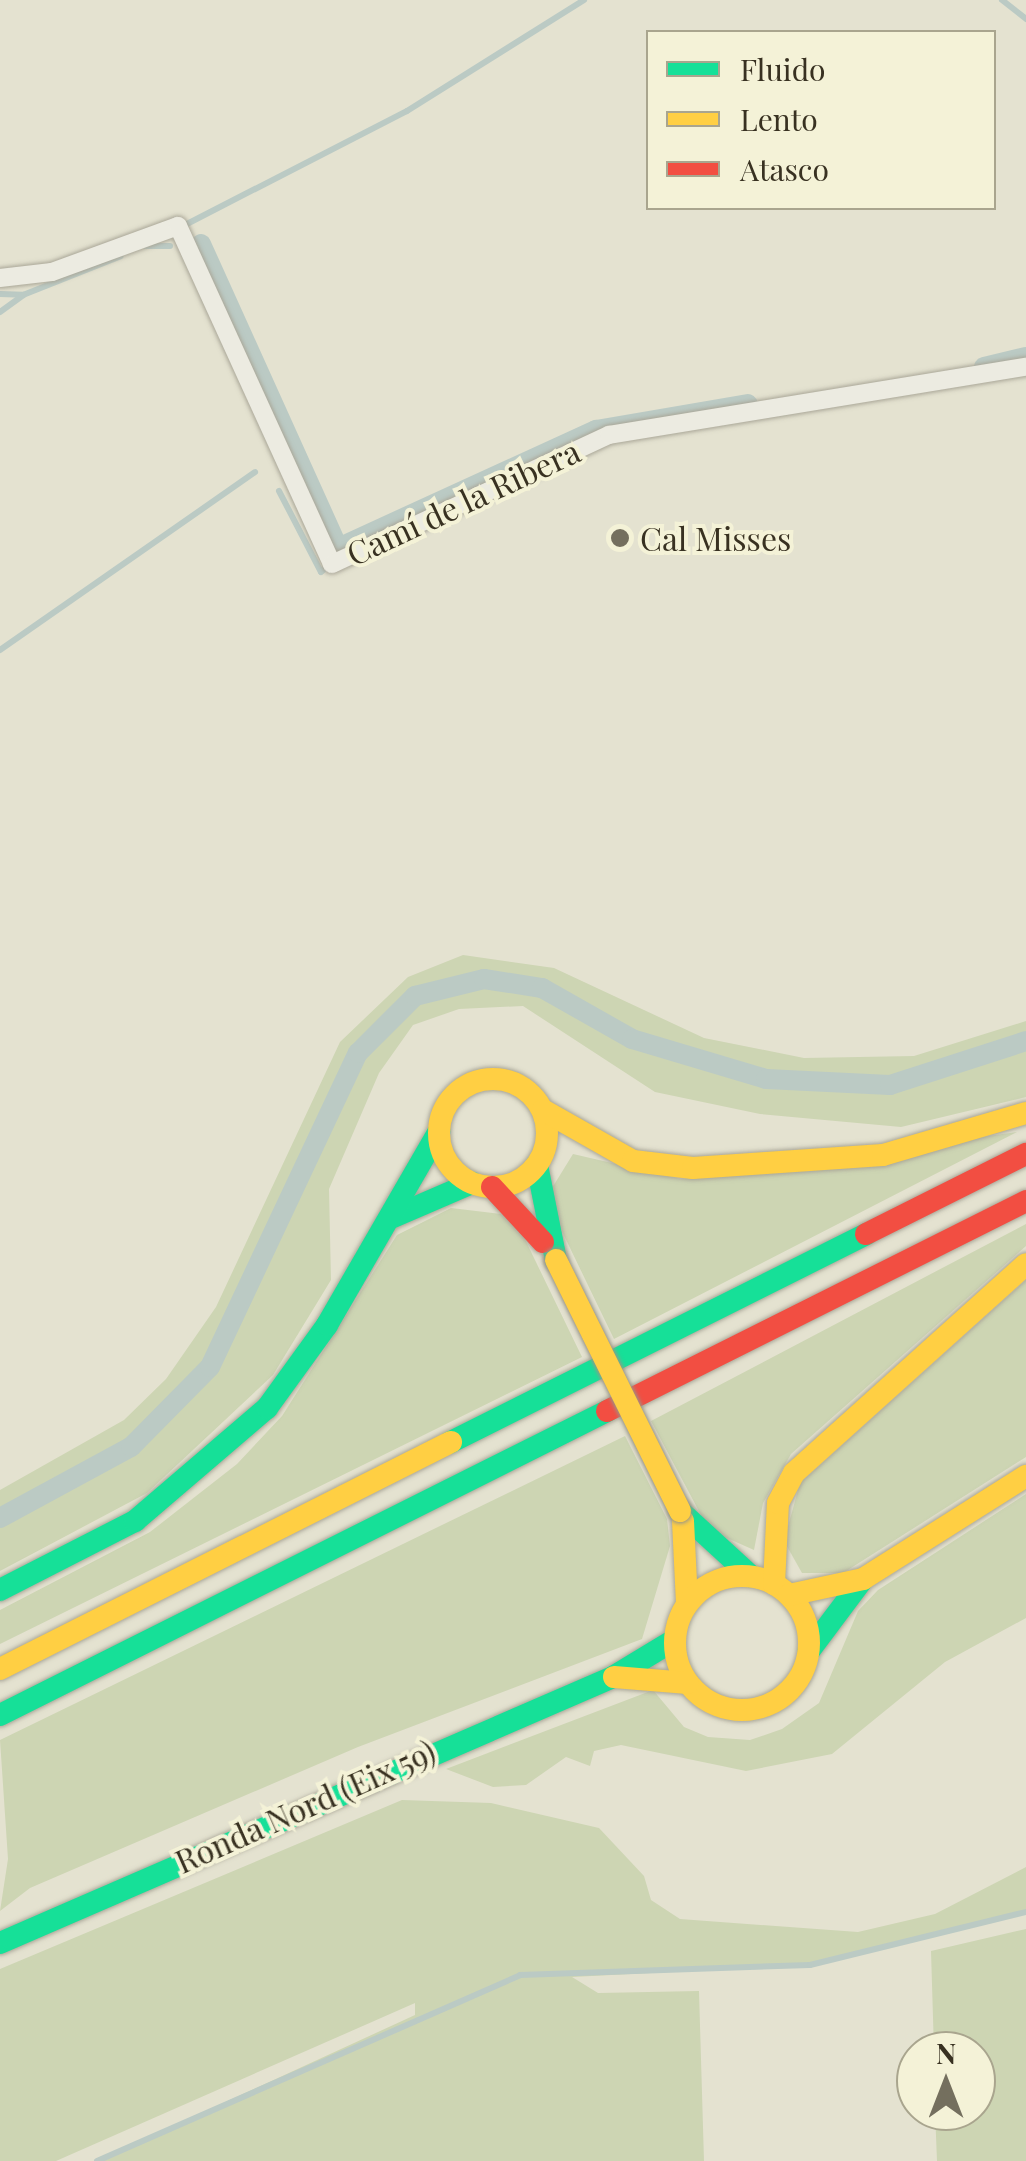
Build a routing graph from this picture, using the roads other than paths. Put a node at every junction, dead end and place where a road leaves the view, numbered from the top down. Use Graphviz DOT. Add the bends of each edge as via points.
graph roads {
  1 [pos="0,278"];
  2 [pos="1026,367"];
  3 [pos="542,1110"];
  4 [pos="1026,1113"];
  5 [pos="439,1131"];
  6 [pos="1026,1154"];
  7 [pos="537,1165"];
  8 [pos="482,1185"];
  9 [pos="1026,1201"];
  10 [pos="389,1220"];
  11 [pos="556,1260"];
  12 [pos="1026,1264"];
  13 [pos="1026,1476"];
  14 [pos="680,1511"];
  15 [pos="863,1580"];
  16 [pos="771,1585"];
  17 [pos="0,1590"];
  18 [pos="687,1603"];
  19 [pos="674,1640"];
  20 [pos="808,1650"];
  21 [pos="0,1669"];
  22 [pos="612,1678"];
  23 [pos="688,1683"];
  24 [pos="0,1715"];
  25 [pos="0,1943"];
  1 -- 2 [label="street, Camí de la Ribera" via="52,272 178,226 332,564 610,435"];
  3 -- 4 [label="main road" via="633,1161 693,1168 883,1154"];
  3 -- 5 [label="main road" via="513,1082 480,1080 451,1099"];
  3 -- 7 [label="main road" via="548,1138"];
  5 -- 8 [label="main road" via="447,1162"];
  5 -- 10 [label="main road"];
  6 -- 21 [label="main road" via="835,1258"];
  7 -- 8 [label="main road"];
  7 -- 11 [label="main road"];
  8 -- 10 [label="main road"];
  8 -- 11 [label="main road"];
  9 -- 24 [label="main road"];
  10 -- 17 [label="main road" via="298,1366 235,1440 135,1521"];
  11 -- 14 [label="main road, bridge"];
  12 -- 16 [label="main road" via="794,1473 778,1503"];
  13 -- 15 [label="main road"];
  14 -- 16 [label="main road" via="705,1543"];
  14 -- 18 [label="main road"];
  15 -- 16 [label="main road"];
  15 -- 20 [label="main road"];
  16 -- 18 [label="main road" via="716,1581"];
  16 -- 20 [label="main road"];
  18 -- 19 [label="main road"];
  19 -- 22 [label="main road, Ronda Nord (Eix 59)"];
  19 -- 23 [label="main road"];
  20 -- 23 [label="main road" via="789,1690 756,1708 718,1706"];
  22 -- 23 [label="main road"];
  22 -- 25 [label="main road, Ronda Nord (Eix 59)"];
}
